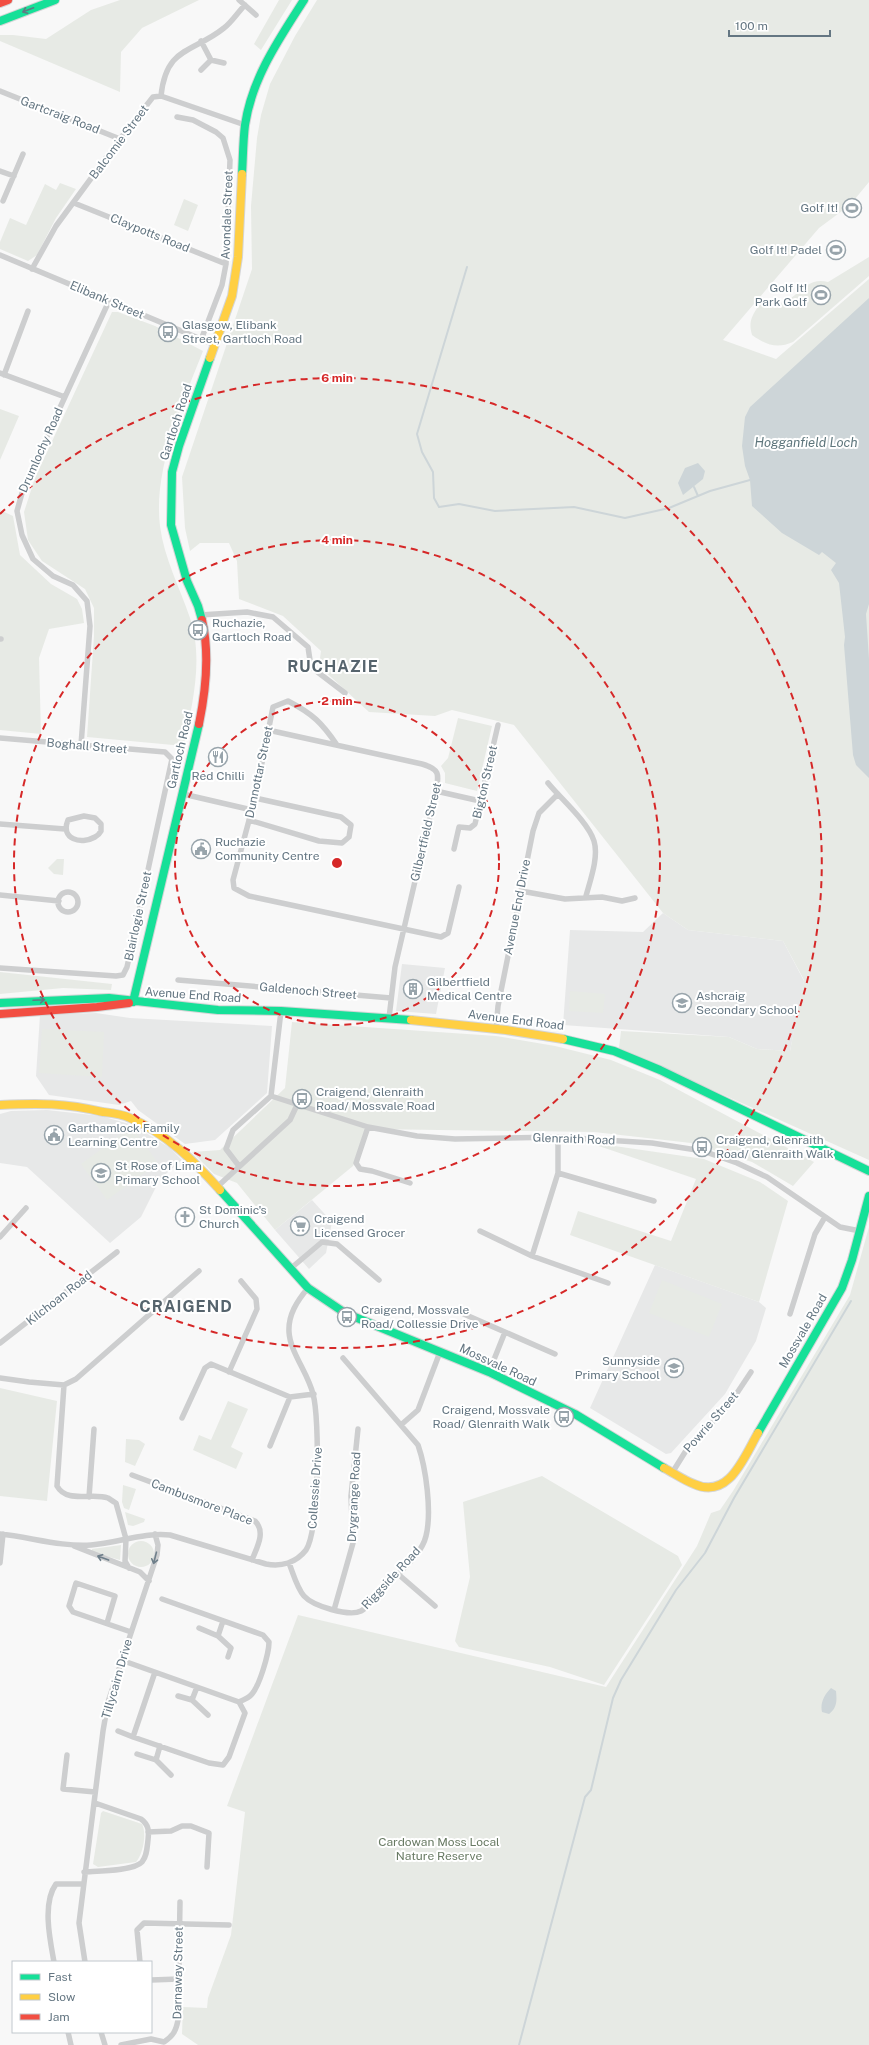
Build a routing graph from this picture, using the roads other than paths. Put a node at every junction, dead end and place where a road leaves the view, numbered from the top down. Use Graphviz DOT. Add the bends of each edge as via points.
graph roads {
  1 [pos="8,0"];
  2 [pos="55,0"];
  3 [pos="239,0"];
  4 [pos="304,0"];
  5 [pos="0,3"];
  6 [pos="245,5"];
  7 [pos="256,15"];
  8 [pos="0,21"];
  9 [pos="201,41"];
  10 [pos="211,60"];
  11 [pos="224,63"];
  12 [pos="201,70"];
  13 [pos="0,92"];
  14 [pos="161,96"];
  15 [pos="198,109"];
  16 [pos="177,116"];
  17 [pos="193,120"];
  18 [pos="245,125"];
  19 [pos="120,138"];
  20 [pos="23,154"];
  21 [pos="0,171"];
  22 [pos="14,176"];
  23 [pos="3,202"];
  24 [pos="74,203"];
  25 [pos="0,255"];
  26 [pos="226,264"];
  27 [pos="32,269"];
  28 [pos="108,301"];
  29 [pos="28,311"];
  30 [pos="201,340"];
  31 [pos="215,345"];
  32 [pos="2,374"];
  33 [pos="64,397"];
  34 [pos="200,615"];
  35 [pos="344,693"];
  36 [pos="498,725"];
  37 [pos="268,730"];
  38 [pos="0,738"];
  39 [pos="81,745"];
  40 [pos="337,745"];
  41 [pos="172,759"];
  42 [pos="548,782"];
  43 [pos="436,791"];
  44 [pos="182,794"];
  45 [pos="558,794"];
  46 [pos="255,798"];
  47 [pos="480,801"];
  48 [pos="252,810"];
  49 [pos="249,820"];
  50 [pos="0,824"];
  51 [pos="65,829"];
  52 [pos="454,849"];
  53 [pos="459,887"];
  54 [pos="521,891"];
  55 [pos="0,896"];
  56 [pos="586,896"];
  57 [pos="635,898"];
  58 [pos="59,901"];
  59 [pos="403,930"];
  60 [pos="0,968"];
  61 [pos="178,980"];
  62 [pos="391,998"];
  63 [pos="133,1002"];
  64 [pos="0,1003"];
  65 [pos="281,1011"];
  66 [pos="0,1014"];
  67 [pos="390,1018"];
  68 [pos="496,1029"];
  69 [pos="271,1096"];
  70 [pos="0,1105"];
  71 [pos="297,1105"];
  72 [pos="368,1127"];
  73 [pos="558,1137"];
  74 [pos="239,1166"];
  75 [pos="869,1171"];
  76 [pos="558,1173"];
  77 [pos="410,1183"];
  78 [pos="217,1187"];
  79 [pos="869,1196"];
  80 [pos="654,1201"];
  81 [pos="26,1208"];
  82 [pos="825,1217"];
  83 [pos="480,1231"];
  84 [pos="860,1231"];
  85 [pos="0,1237"];
  86 [pos="117,1252"];
  87 [pos="532,1256"];
  88 [pos="290,1269"];
  89 [pos="199,1271"];
  90 [pos="379,1280"];
  91 [pos="241,1281"];
  92 [pos="608,1282"];
  93 [pos="308,1288"];
  94 [pos="457,1311"];
  95 [pos="790,1314"];
  96 [pos="505,1332"];
  97 [pos="0,1343"];
  98 [pos="440,1352"];
  99 [pos="555,1354"];
  100 [pos="343,1358"];
  101 [pos="229,1372"];
  102 [pos="489,1372"];
  103 [pos="751,1372"];
  104 [pos="0,1378"];
  105 [pos="64,1385"];
  106 [pos="314,1394"];
  107 [pos="290,1398"];
  108 [pos="182,1418"];
  109 [pos="402,1424"];
  110 [pos="94,1429"];
  111 [pos="358,1429"];
  112 [pos="270,1446"];
  113 [pos="672,1473"];
  114 [pos="132,1475"];
  115 [pos="89,1497"];
  116 [pos="2,1534"];
  117 [pos="155,1534"];
  118 [pos="126,1539"];
  119 [pos="73,1545"];
  120 [pos="252,1560"];
  121 [pos="0,1563"];
  122 [pos="289,1563"];
  123 [pos="129,1568"];
  124 [pos="398,1574"];
  125 [pos="149,1581"];
  126 [pos="162,1599"];
  127 [pos="435,1606"];
  128 [pos="334,1610"];
  129 [pos="223,1621"];
  130 [pos="107,1623"];
  131 [pos="199,1628"];
  132 [pos="131,1632"];
  133 [pos="218,1636"];
  134 [pos="228,1656"];
  135 [pos="121,1660"];
  136 [pos="155,1672"];
  137 [pos="197,1687"];
  138 [pos="178,1696"];
  139 [pos="192,1700"];
  140 [pos="239,1702"];
  141 [pos="208,1715"];
  142 [pos="118,1732"];
  143 [pos="133,1737"];
  144 [pos="160,1746"];
  145 [pos="137,1754"];
  146 [pos="67,1755"];
  147 [pos="156,1760"];
  148 [pos="171,1775"];
  149 [pos="96,1792"];
  150 [pos="94,1803"];
  151 [pos="148,1832"];
  152 [pos="207,1867"];
  153 [pos="84,1872"];
  154 [pos="83,1884"];
  155 [pos="180,1902"];
  156 [pos="180,1924"];
  157 [pos="229,1925"];
  158 [pos="54,1961"];
  159 [pos="85,1961"];
  160 [pos="140,1961"];
  161 [pos="179,1979"];
  162 [pos="152,1980"];
  163 [pos="68,2033"];
  164 [pos="101,2033"];
  165 [pos="164,2044"];
  166 [pos="71,2045"];
  167 [pos="105,2045"];
  168 [pos="121,2045"];
  1 -- 5 [label="main road"];
  2 -- 8 [label="main road, one-way"];
  3 -- 6 [label="street"];
  4 -- 18 [label="main road, Gartloch Road" via="268,56 250,103"];
  6 -- 7 [label="street"];
  6 -- 9 [label="street" via="224,28"];
  9 -- 10 [label="street"];
  9 -- 14 [label="street" via="182,52 170,64 162,82"];
  10 -- 11 [label="street"];
  10 -- 12 [label="street"];
  13 -- 19 [label="street, Gartcraig Road"];
  14 -- 15 [label="street, Balcomie Street"];
  14 -- 19 [label="street, Balcomie Street" via="153,98"];
  15 -- 17 [label="street"];
  15 -- 18 [label="street, Balcomie Street"];
  16 -- 17 [label="street, Avondale Street"];
  17 -- 26 [label="street, Avondale Street" via="223,138 228,155"];
  18 -- 31 [label="main road, Gartloch Road" via="238,257 232,296"];
  19 -- 24 [label="street, Balcomie Street"];
  20 -- 22 [label="street"];
  21 -- 22 [label="street"];
  22 -- 23 [label="street"];
  24 -- 26 [label="street, Claypotts Road"];
  24 -- 27 [label="street, Balcomie Street" via="56,226"];
  25 -- 27 [label="street, Elibank Street"];
  26 -- 30 [label="street, Avondale Street" via="222,285"];
  27 -- 28 [label="street, Elibank Street"];
  28 -- 30 [label="street, Elibank Street"];
  28 -- 33 [label="street, Drumlochy Road"];
  29 -- 32 [label="street"];
  30 -- 31 [label="street, Elibank Street"];
  31 -- 34 [label="main road, Gartloch Road" via="179,446 172,472 170,502 176,548"];
  32 -- 33 [label="street"];
  33 -- 39 [label="street, Drumlochy Road" via="24,486 17,511 22,535 33,559 53,576 73,585 87,601 90,626"];
  34 -- 35 [label="street" via="247,612 273,617 308,648 311,667"];
  34 -- 44 [label="main road, Gartloch Road" via="206,637 207,656 204,703"];
  36 -- 47 [label="street, Bigton Street"];
  37 -- 40 [label="street, Gilbertfield Street"];
  37 -- 40 [label="street, Dunnottar Street" via="273,707 288,701 304,709 322,724"];
  37 -- 46 [label="street, Dunnottar Street"];
  38 -- 39 [label="street, Boghall Street"];
  39 -- 41 [label="street, Boghall Street" via="165,752"];
  40 -- 43 [label="street, Gilbertfield Street" via="432,767 439,777"];
  41 -- 60 [label="street, Blairlogie Street" via="127,967 123,974 116,976"];
  42 -- 45 [label="street"];
  43 -- 47 [label="street"];
  43 -- 59 [label="street, Gilbertfield Street"];
  44 -- 48 [label="street"];
  44 -- 63 [label="main road, Gartloch Road"];
  45 -- 54 [label="street, Avenue End Drive" via="539,813 533,830"];
  45 -- 56 [label="street" via="586,826 595,842 595,856"];
  46 -- 48 [label="street, Dunnottar Street"];
  46 -- 49 [label="street" via="340,817 351,824 349,837 342,843 319,841"];
  47 -- 52 [label="street, Bigton Street" via="474,824 470,828 459,827"];
  48 -- 49 [label="street, Dunnottar Street"];
  49 -- 59 [label="street, Dunnottar Street" via="233,880 234,888 249,896"];
  50 -- 51 [label="street"];
  51 -- 51 [label="street" via="70,837 78,841 95,837 101,831 101,824 95,818 77,817 68,820"];
  53 -- 59 [label="street" via="448,933 441,937"];
  54 -- 56 [label="street" via="565,899"];
  54 -- 68 [label="street, Avenue End Drive" via="498,1006"];
  55 -- 58 [label="street"];
  56 -- 57 [label="street" via="622,901"];
  59 -- 62 [label="street, Gilbertfield Street"];
  61 -- 62 [label="street, Galdenoch Street"];
  62 -- 67 [label="street, Gilbertfield Street"];
  64 -- 63 [label="main road, one-way" via="109,998"];
  63 -- 65 [label="main road, Avenue End Road" via="218,1010"];
  63 -- 66 [label="main road" via="111,1007"];
  65 -- 67 [label="main road, Avenue End Road"];
  65 -- 69 [label="street"];
  67 -- 68 [label="main road, Avenue End Road"];
  68 -- 75 [label="main road, Avenue End Road" via="572,1040 614,1051 660,1070"];
  69 -- 71 [label="street, Glenraith Road"];
  69 -- 74 [label="street" via="233,1130 226,1149"];
  70 -- 78 [label="main road, Mossvale Road" via="49,1103 84,1107 128,1117 176,1146"];
  71 -- 72 [label="street, Glenraith Road"];
  71 -- 74 [label="street" via="290,1120"];
  72 -- 73 [label="street, Glenraith Road" via="417,1136 455,1139"];
  72 -- 77 [label="street" via="356,1162 360,1169 372,1170"];
  73 -- 76 [label="street"];
  73 -- 82 [label="street, Glenraith Road" via="652,1142 703,1151 767,1177"];
  74 -- 78 [label="street"];
  76 -- 80 [label="street"];
  76 -- 87 [label="street"];
  78 -- 88 [label="main road, Mossvale Road"];
  79 -- 84 [label="main road, Mossvale Road"];
  81 -- 85 [label="street"];
  82 -- 84 [label="street, Glenraith Road" via="840,1227"];
  82 -- 95 [label="street" via="815,1234"];
  83 -- 87 [label="street"];
  84 -- 113 [label="main road, Mossvale Road" via="842,1288 733,1476 722,1485 709,1487 695,1485"];
  86 -- 97 [label="street, Kilchoan Road"];
  87 -- 92 [label="street"];
  88 -- 90 [label="street" via="322,1242 337,1244"];
  88 -- 93 [label="main road, Mossvale Road"];
  89 -- 105 [label="street" via="76,1379"];
  91 -- 101 [label="street" via="256,1299 257,1309"];
  93 -- 98 [label="main road, Mossvale Road" via="344,1313"];
  93 -- 106 [label="street, Collessie Drive" via="293,1310 289,1334"];
  94 -- 96 [label="street"];
  96 -- 99 [label="street"];
  96 -- 102 [label="street"];
  98 -- 102 [label="main road, Mossvale Road"];
  98 -- 109 [label="street" via="418,1410"];
  100 -- 109 [label="street, Riggside Road"];
  101 -- 107 [label="street"];
  101 -- 108 [label="street" via="211,1364 207,1365"];
  102 -- 113 [label="main road, Mossvale Road" via="575,1414"];
  103 -- 113 [label="street, Powrie Street" via="731,1402 687,1449"];
  104 -- 105 [label="street"];
  105 -- 115 [label="street" via="57,1486 67,1495"];
  106 -- 107 [label="street"];
  106 -- 122 [label="street, Collessie Drive" via="318,1438 312,1530 306,1549"];
  107 -- 112 [label="street"];
  109 -- 124 [label="street, Riggside Road" via="418,1445 424,1461 428,1501 426,1535 421,1548"];
  110 -- 115 [label="street"];
  111 -- 128 [label="street, Drygrange Road" via="351,1496 353,1543"];
  114 -- 120 [label="street, Cambusmore Place" via="255,1521 261,1534"];
  115 -- 118 [label="street" via="107,1498 116,1503"];
  116 -- 119 [label="street"];
  116 -- 121 [label="street"];
  117 -- 118 [label="street"];
  117 -- 120 [label="street" via="179,1536"];
  117 -- 125 [label="street, Tillycairn Drive, one-way" via="157,1555"];
  118 -- 119 [label="street" via="92,1545"];
  118 -- 123 [label="street" via="125,1561"];
  123 -- 119 [label="street, one-way"];
  120 -- 122 [label="street" via="272,1565"];
  122 -- 128 [label="street, Riggside Road" via="304,1596 314,1603"];
  123 -- 125 [label="street" via="145,1575"];
  124 -- 127 [label="street"];
  124 -- 128 [label="street, Riggside Road" via="362,1611 351,1614"];
  125 -- 132 [label="street, Tillycairn Drive"];
  126 -- 129 [label="street"];
  129 -- 133 [label="street"];
  129 -- 140 [label="street" via="263,1635 269,1642 269,1651 251,1696"];
  130 -- 130 [label="street" via="115,1596 76,1584 69,1606 72,1612"];
  130 -- 132 [label="street"];
  131 -- 133 [label="street"];
  132 -- 135 [label="street, Tillycairn Drive"];
  133 -- 134 [label="street" via="231,1648"];
  135 -- 136 [label="street"];
  135 -- 149 [label="street, Tillycairn Drive" via="108,1702"];
  136 -- 137 [label="street"];
  136 -- 143 [label="street"];
  137 -- 139 [label="street"];
  137 -- 140 [label="street"];
  138 -- 139 [label="street"];
  139 -- 141 [label="street"];
  140 -- 144 [label="street" via="245,1713 229,1757 223,1766"];
  142 -- 143 [label="street"];
  143 -- 144 [label="street"];
  144 -- 147 [label="street"];
  145 -- 147 [label="street"];
  146 -- 149 [label="street" via="63,1789"];
  147 -- 148 [label="street"];
  149 -- 150 [label="street, Tillycairn Drive"];
  150 -- 151 [label="street" via="140,1818 146,1823"];
  150 -- 153 [label="street, Tillycairn Drive"];
  151 -- 152 [label="street" via="171,1831 186,1826 209,1833"];
  151 -- 153 [label="street" via="146,1856 142,1863 133,1868"];
  153 -- 154 [label="street, Tillycairn Drive"];
  154 -- 158 [label="street" via="56,1884 51,1891 48,1928"];
  154 -- 159 [label="street, Tillycairn Drive" via="79,1922"];
  155 -- 156 [label="street, Darnaway Street"];
  156 -- 157 [label="street"];
  156 -- 160 [label="street" via="140,1926 137,1930"];
  156 -- 161 [label="street, Darnaway Street"];
  161 -- 162 [label="street"];
  161 -- 165 [label="street, Darnaway Street" via="176,2030"];
  163 -- 166 [label="street"];
  164 -- 167 [label="street"];
  165 -- 168 [label="street, Darnaway Street" via="151,2039"];
}
